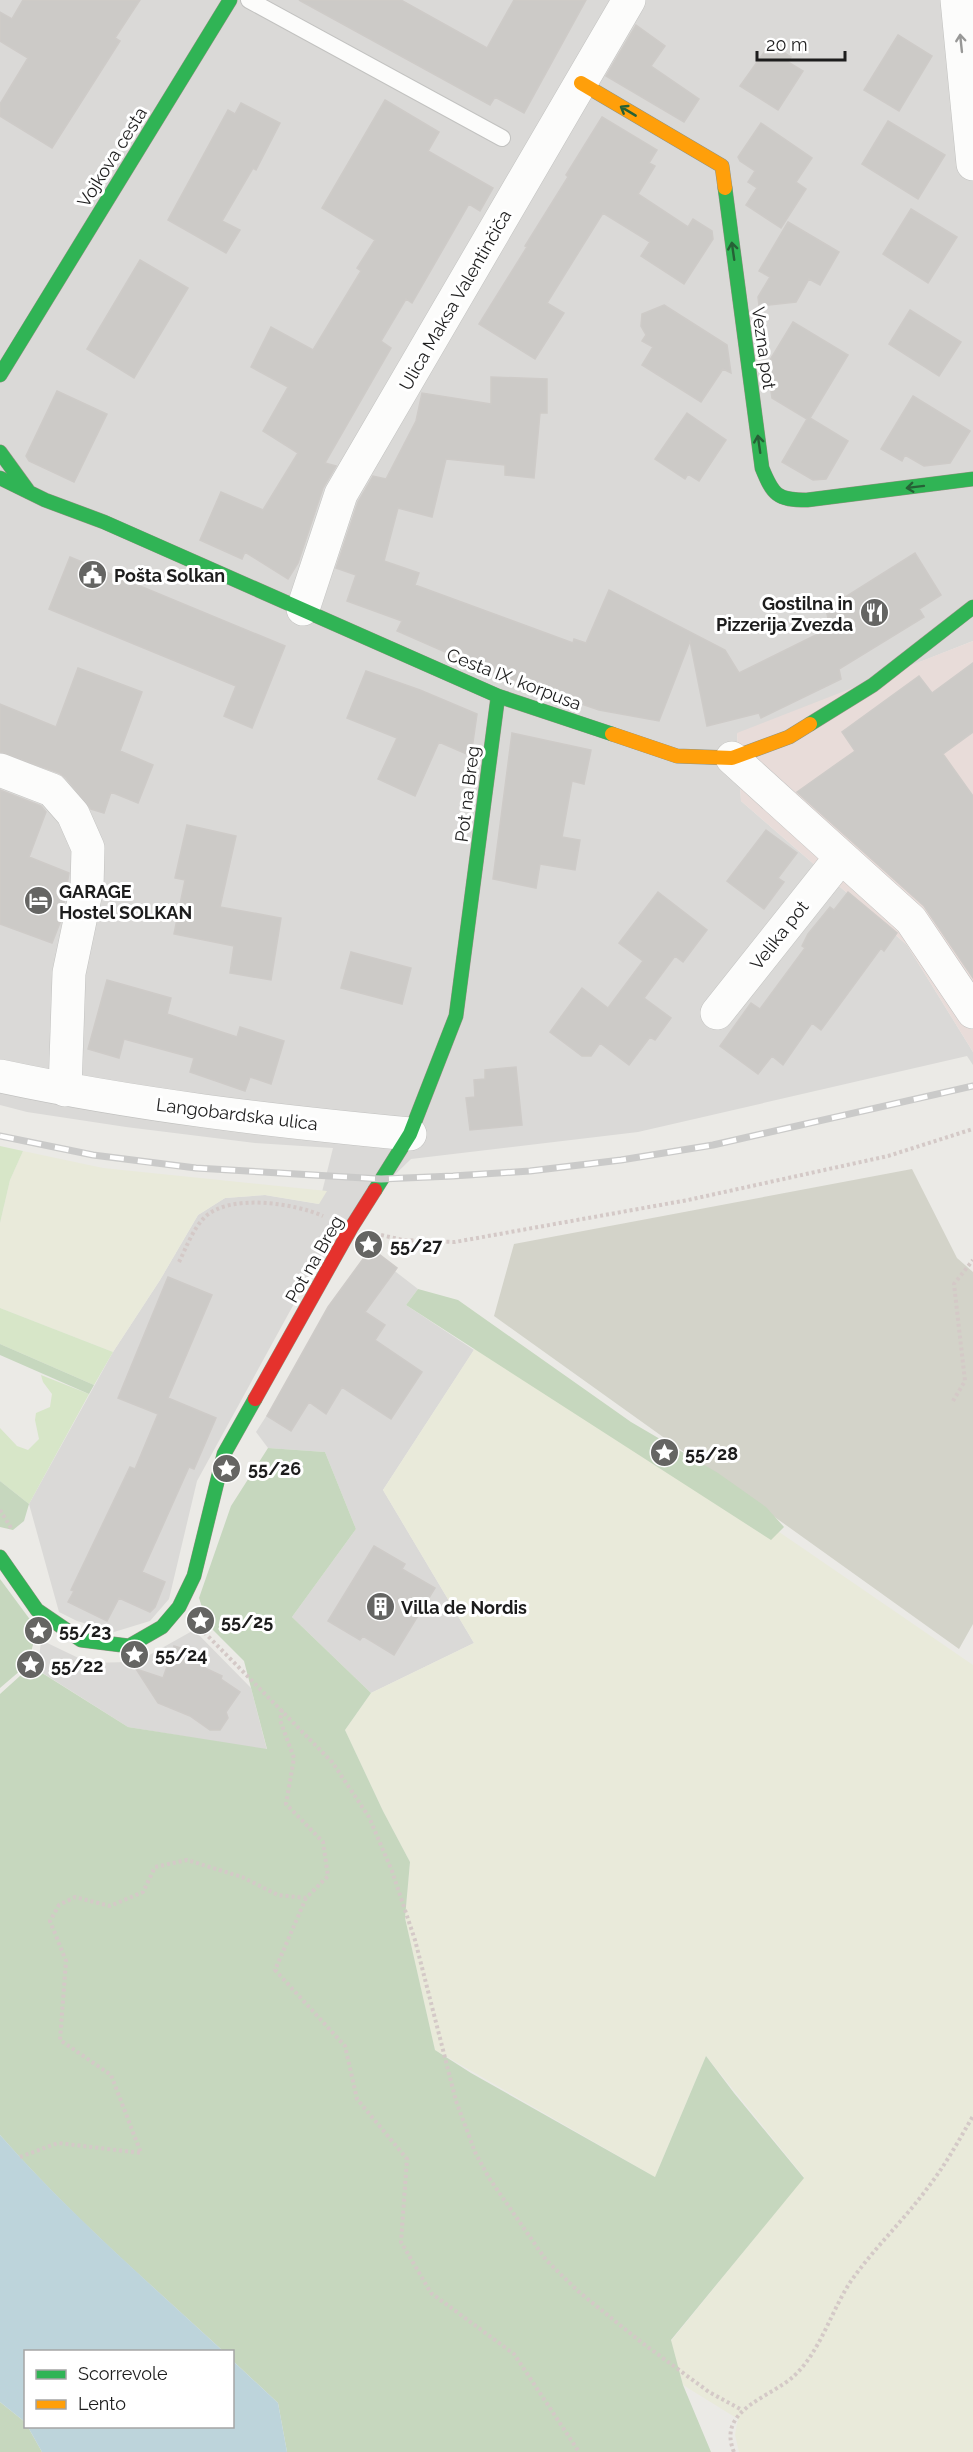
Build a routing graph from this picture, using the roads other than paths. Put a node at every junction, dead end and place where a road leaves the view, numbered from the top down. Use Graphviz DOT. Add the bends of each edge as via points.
graph roads {
  1 [pos="230,0"];
  2 [pos="249,0"];
  3 [pos="628,0"];
  4 [pos="957,0"];
  5 [pos="581,83"];
  6 [pos="502,138"];
  7 [pos="973,164"];
  8 [pos="24,332"];
  9 [pos="0,353"];
  10 [pos="0,375"];
  11 [pos="0,452"];
  12 [pos="0,478"];
  13 [pos="973,479"];
  14 [pos="29,492"];
  15 [pos="973,607"];
  16 [pos="303,609"];
  17 [pos="498,696"];
  18 [pos="732,758"];
  19 [pos="0,770"];
  20 [pos="841,857"];
  21 [pos="973,1012"];
  22 [pos="717,1013"];
  23 [pos="0,1076"];
  24 [pos="65,1090"];
  25 [pos="410,1134"];
  26 [pos="0,1557"];
  1 -- 8 [label="street, Vojkova cesta"];
  2 -- 6 [label="lane"];
  3 -- 5 [label="street, Ulica Maksa Valentinčiča"];
  7 -- 4 [label="street, one-way"];
  13 -- 5 [label="street, Vezna pot, one-way" via="807,500 786,500 770,487 762,468 722,166"];
  5 -- 16 [label="street, Ulica Maksa Valentinčiča" via="341,494"];
  8 -- 9 [label="street, Vojkova cesta"];
  8 -- 10 [label="street, Vojkova cesta"];
  11 -- 14 [label="street"];
  12 -- 14 [label="street, Cesta IX. korpusa"];
  14 -- 16 [label="street, Cesta IX. korpusa"];
  15 -- 18 [label="street, Cesta IX. korpusa" via="873,685 823,718 789,737"];
  16 -- 17 [label="street, Cesta IX. korpusa"];
  17 -- 18 [label="street, Cesta IX. korpusa" via="677,756"];
  17 -- 25 [label="street, Pot na Breg" via="456,1016"];
  18 -- 20 [label="street"];
  19 -- 24 [label="street" via="52,790 73,814 88,848 87,887 69,973"];
  20 -- 21 [label="street" via="911,920"];
  20 -- 22 [label="street, Velika pot"];
  23 -- 24 [label="street, Langobardska ulica"];
  24 -- 25 [label="street, Langobardska ulica" via="244,1117"];
  25 -- 26 [label="street, Pot na Breg" via="351,1228 224,1454 194,1576 179,1607 162,1628 129,1646 81,1640 38,1610"];
}
